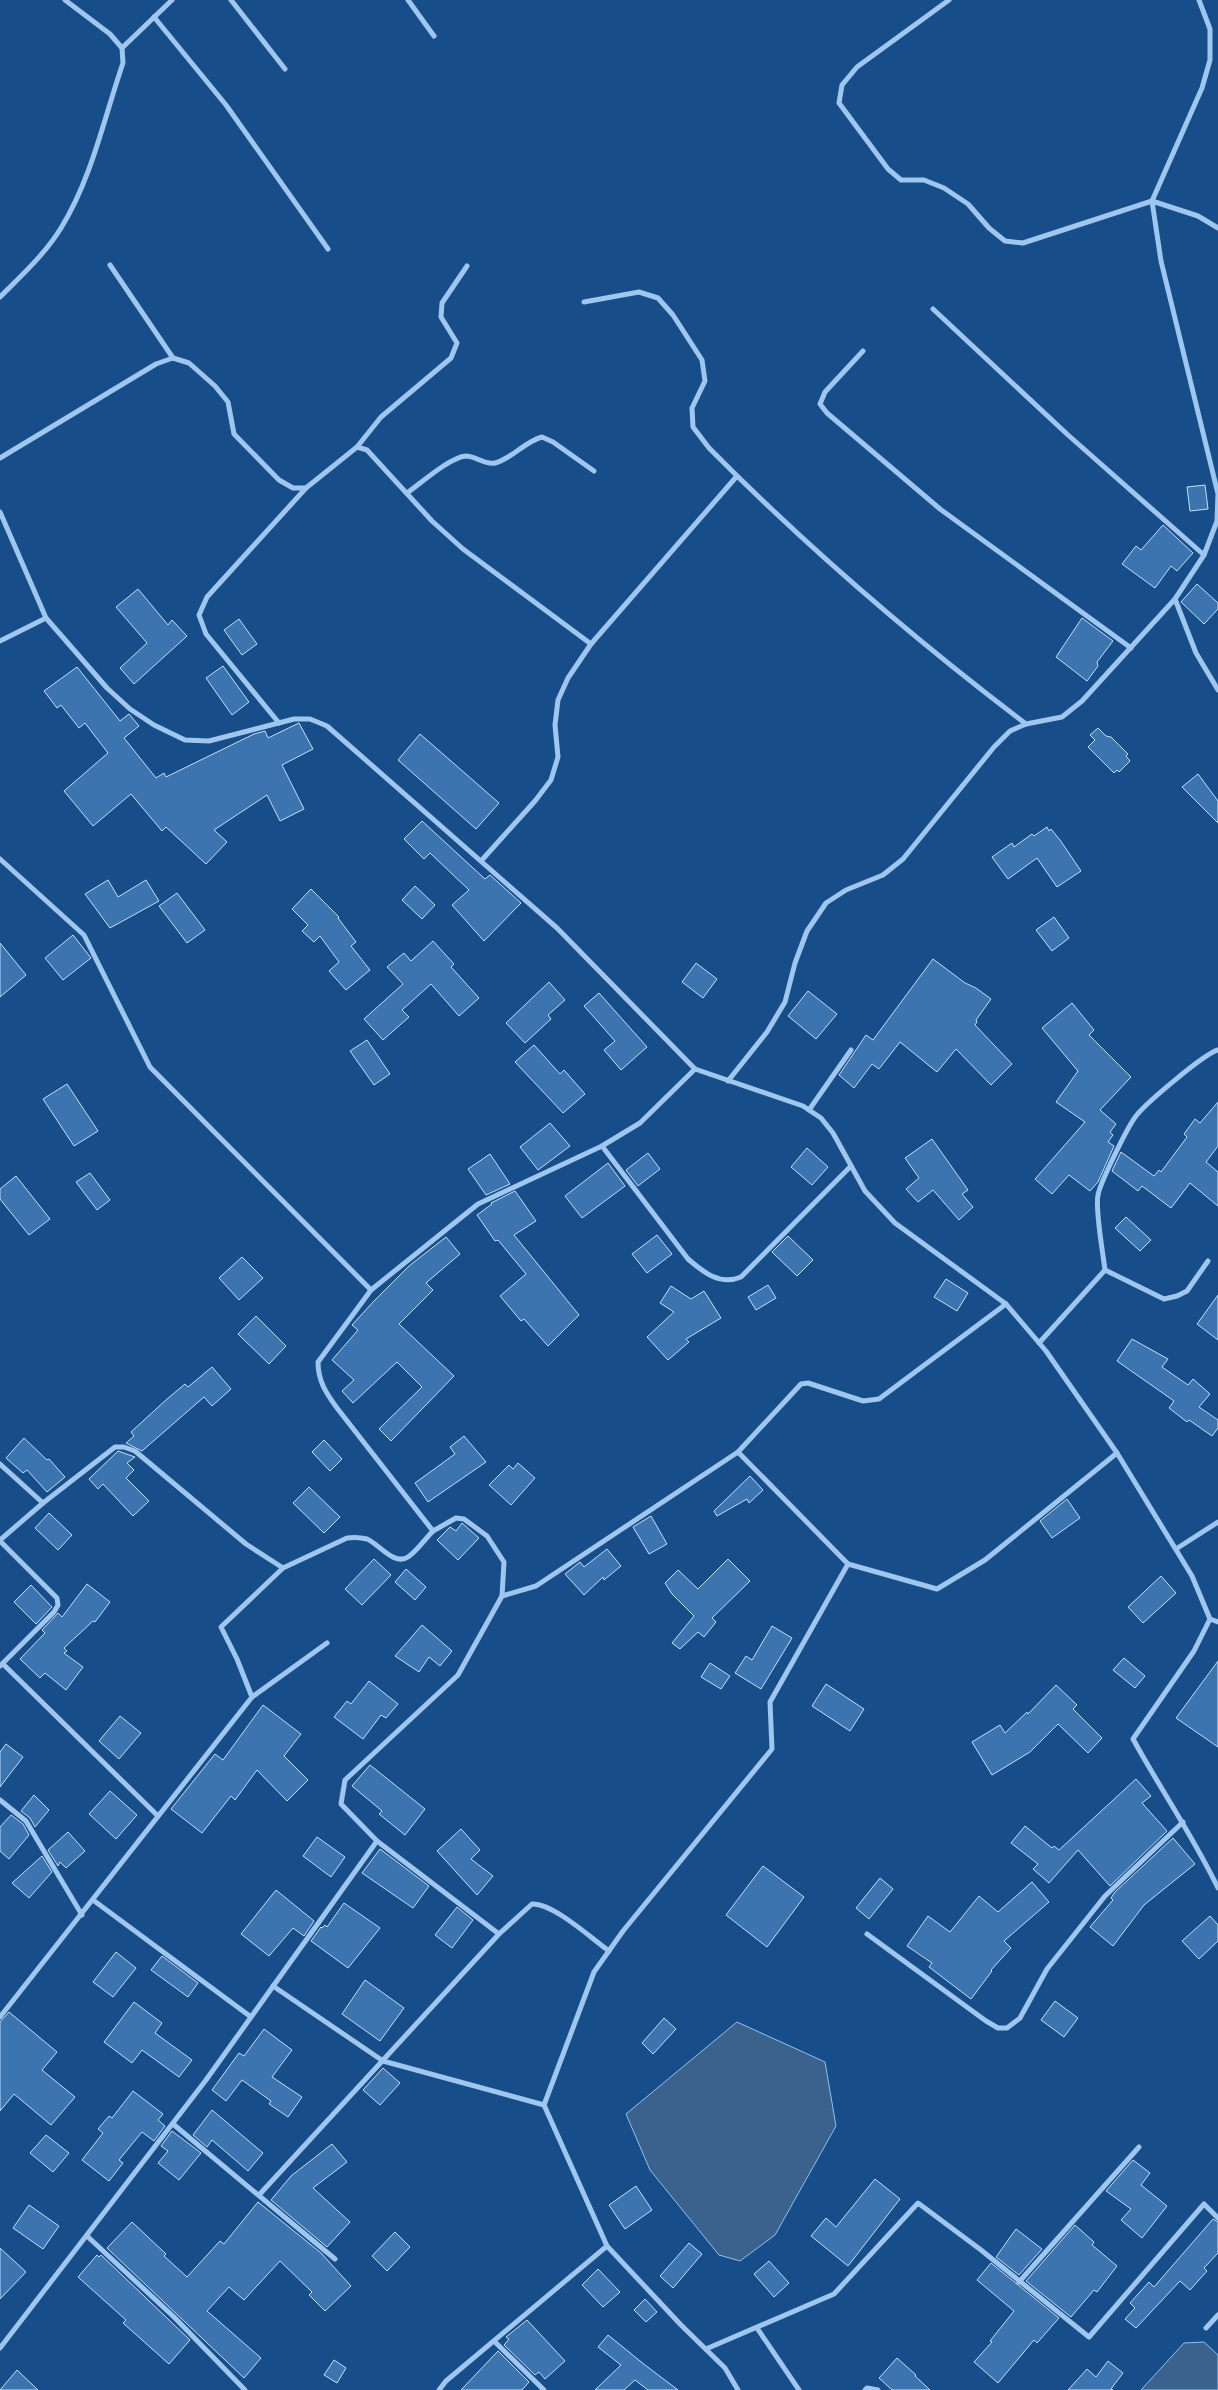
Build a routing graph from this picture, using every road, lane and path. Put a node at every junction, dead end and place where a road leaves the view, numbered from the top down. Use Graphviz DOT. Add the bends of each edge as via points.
graph roads {
  1 [pos="64,0"];
  2 [pos="172,0"];
  3 [pos="231,0"];
  4 [pos="408,0"];
  5 [pos="949,0"];
  6 [pos="1199,0"];
  7 [pos="154,18"];
  8 [pos="434,36"];
  9 [pos="122,48"];
  10 [pos="285,69"];
  11 [pos="1152,201"];
  12 [pos="1218,228"];
  13 [pos="328,249"];
  14 [pos="110,265"];
  15 [pos="467,266"];
  16 [pos="0,296"];
  17 [pos="584,302"];
  18 [pos="933,309"];
  19 [pos="863,351"];
  20 [pos="173,358"];
  21 [pos="357,447"];
  22 [pos="0,458"];
  23 [pos="594,471"];
  24 [pos="737,476"];
  25 [pos="306,488"];
  26 [pos="407,493"];
  27 [pos="0,512"];
  28 [pos="1218,521"];
  29 [pos="1204,555"];
  30 [pos="1175,599"];
  31 [pos="46,618"];
  32 [pos="0,641"];
  33 [pos="591,644"];
  34 [pos="1131,648"];
  35 [pos="1218,690"];
  36 [pos="279,723"];
  37 [pos="1026,724"];
  38 [pos="0,859"];
  39 [pos="481,861"];
  40 [pos="851,1050"];
  41 [pos="1218,1050"];
  42 [pos="695,1069"];
  43 [pos="728,1081"];
  44 [pos="809,1110"];
  45 [pos="602,1146"];
  46 [pos="851,1166"];
  47 [pos="1208,1261"];
  48 [pos="1105,1270"];
  49 [pos="371,1290"];
  50 [pos="1006,1304"];
  51 [pos="1039,1343"];
  52 [pos="738,1452"];
  53 [pos="1117,1453"];
  54 [pos="0,1464"];
  55 [pos="43,1503"];
  56 [pos="1218,1522"];
  57 [pos="433,1531"];
  58 [pos="0,1541"];
  59 [pos="1176,1549"];
  60 [pos="848,1564"];
  61 [pos="283,1568"];
  62 [pos="502,1596"];
  63 [pos="1210,1619"];
  64 [pos="1218,1622"];
  65 [pos="327,1643"];
  66 [pos="1,1665"];
  67 [pos="252,1697"];
  68 [pos="0,1800"];
  69 [pos="158,1816"];
  70 [pos="1183,1822"];
  71 [pos="377,1841"];
  72 [pos="1218,1888"];
  73 [pos="93,1900"];
  74 [pos="82,1915"];
  75 [pos="499,1934"];
  76 [pos="867,1934"];
  77 [pos="609,1951"];
  78 [pos="273,1986"];
  79 [pos="0,2017"];
  80 [pos="251,2017"];
  81 [pos="383,2061"];
  82 [pos="544,2106"];
  83 [pos="173,2124"];
  84 [pos="1139,2147"];
  85 [pos="259,2195"];
  86 [pos="1218,2218"];
  87 [pos="87,2236"];
  88 [pos="606,2246"];
  89 [pos="335,2259"];
  90 [pos="1019,2282"];
  91 [pos="1218,2314"];
  92 [pos="757,2328"];
  93 [pos="1206,2328"];
  94 [pos="494,2341"];
  95 [pos="0,2348"];
  96 [pos="706,2349"];
  97 [pos="245,2390"];
  98 [pos="439,2390"];
  99 [pos="544,2390"];
  100 [pos="738,2390"];
  101 [pos="799,2390"];
  102 [pos="866,2390"];
  103 [pos="878,2390"];
  1 -- 9 [label="street" via="110,34"];
  2 -- 7 [label="street"];
  3 -- 10 [label="street"];
  4 -- 8 [label="street"];
  5 -- 11 [label="street" via="858,67 842,84 839,103 888,169 901,180 924,180 944,188 968,204 1005,241 1023,243"];
  6 -- 11 [label="street" via="1210,28 1210,60 1202,88"];
  7 -- 9 [label="street"];
  7 -- 13 [label="street" via="226,105"];
  9 -- 16 [label="street" via="123,64 84,185 61,228 36,262"];
  11 -- 12 [label="street" via="1198,216"];
  11 -- 28 [label="street" via="1161,261 1218,494"];
  14 -- 20 [label="street"];
  15 -- 21 [label="street" via="442,303 441,317 457,343 451,358 380,418"];
  17 -- 24 [label="street" via="639,292 658,298 673,315 702,360 705,382 692,408 693,427"];
  18 -- 29 [label="street" via="1068,435"];
  19 -- 34 [label="street" via="825,392 820,404 827,413 940,508"];
  20 -- 22 [label="street" via="156,364"];
  20 -- 25 [label="street" via="189,362 228,402 234,434 243,445 279,480 293,488"];
  21 -- 25 [label="street"];
  21 -- 26 [label="street" via="367,450"];
  23 -- 26 [label="street" via="542,437 531,440 494,464 467,456 456,459"];
  24 -- 33 [label="street"];
  24 -- 37 [label="street" via="841,573 946,663"];
  25 -- 36 [label="street" via="207,597 199,615 206,634"];
  26 -- 33 [label="street" via="463,549"];
  27 -- 31 [label="street"];
  28 -- 29 [label="street"];
  29 -- 30 [label="street"];
  30 -- 34 [label="street"];
  30 -- 35 [label="street" via="1196,653"];
  31 -- 32 [label="street"];
  31 -- 36 [label="street" via="130,709 185,740 209,741"];
  33 -- 39 [label="street" via="568,678 558,700 555,725 558,757 552,780"];
  34 -- 37 [label="street" via="1082,701 1062,716"];
  36 -- 39 [label="street" via="310,719 327,726"];
  37 -- 43 [label="street" via="1010,732 994,747 903,859 883,875 846,890 826,904 807,931 785,1002 767,1032"];
  38 -- 49 [label="street" via="84,935 150,1068"];
  39 -- 42 [label="street" via="557,928"];
  40 -- 44 [label="street"];
  41 -- 48 [label="street" via="1195,1063 1135,1116 1097,1197"];
  42 -- 43 [label="street"];
  42 -- 45 [label="street" via="640,1123"];
  43 -- 44 [label="street"];
  44 -- 46 [label="street" via="821,1118 833,1133"];
  45 -- 46 [label="street" via="688,1259 702,1272 732,1281 741,1277"];
  45 -- 49 [label="street" via="478,1204"];
  46 -- 50 [label="street" via="865,1191 895,1224"];
  47 -- 48 [label="street" via="1187,1291 1164,1298"];
  48 -- 51 [label="street"];
  49 -- 57 [label="street" via="318,1362 318,1375 337,1408"];
  50 -- 51 [label="street"];
  50 -- 52 [label="street" via="879,1399 863,1401 808,1383 801,1384"];
  51 -- 53 [label="street"];
  52 -- 60 [label="street"];
  52 -- 62 [label="street" via="536,1586"];
  53 -- 59 [label="street"];
  53 -- 60 [label="street" via="985,1560 937,1589"];
  54 -- 55 [label="street"];
  55 -- 58 [label="street"];
  55 -- 61 [label="street" via="114,1447 124,1447 135,1451 246,1544"];
  56 -- 59 [label="street"];
  57 -- 61 [label="street" via="408,1557 395,1558 368,1540 357,1537 348,1538"];
  57 -- 62 [label="street" via="456,1518 470,1522 487,1536 504,1562"];
  58 -- 66 [label="street" via="57,1598 58,1605"];
  59 -- 63 [label="street" via="1192,1576"];
  60 -- 77 [label="street" via="770,1702 772,1749"];
  61 -- 67 [label="street" via="221,1627"];
  62 -- 71 [label="street" via="458,1675 345,1780 341,1804"];
  63 -- 64 [label="street"];
  63 -- 70 [label="street" via="1194,1651 1133,1740"];
  65 -- 67 [label="street"];
  66 -- 69 [label="street"];
  67 -- 69 [label="street"];
  68 -- 74 [label="street" via="26,1821"];
  69 -- 73 [label="street"];
  70 -- 72 [label="street"];
  70 -- 76 [label="street" via="1105,1896 1047,1970 1020,2018 1007,2028 998,2028 986,2021"];
  71 -- 75 [label="street"];
  71 -- 78 [label="street"];
  73 -- 74 [label="street"];
  73 -- 80 [label="street"];
  74 -- 79 [label="street"];
  75 -- 77 [label="street" via="532,1904 540,1904"];
  75 -- 81 [label="street"];
  77 -- 82 [label="street" via="594,1972"];
  78 -- 80 [label="street"];
  78 -- 81 [label="street"];
  80 -- 83 [label="street"];
  81 -- 82 [label="street"];
  81 -- 85 [label="street"];
  82 -- 88 [label="street"];
  83 -- 85 [label="street"];
  83 -- 87 [label="street"];
  84 -- 90 [label="street"];
  85 -- 89 [label="street"];
  86 -- 90 [label="street" via="1204,2204 1089,2337"];
  87 -- 95 [label="street"];
  87 -- 97 [label="street" via="174,2317"];
  88 -- 94 [label="street"];
  88 -- 96 [label="street"];
  90 -- 92 [label="street" via="918,2203 834,2294"];
  91 -- 93 [label="street"];
  92 -- 96 [label="street"];
  92 -- 101 [label="street"];
  94 -- 98 [label="street"];
  94 -- 99 [label="street"];
  96 -- 100 [label="street" via="725,2368"];
  102 -- 103 [label="street"];
}
